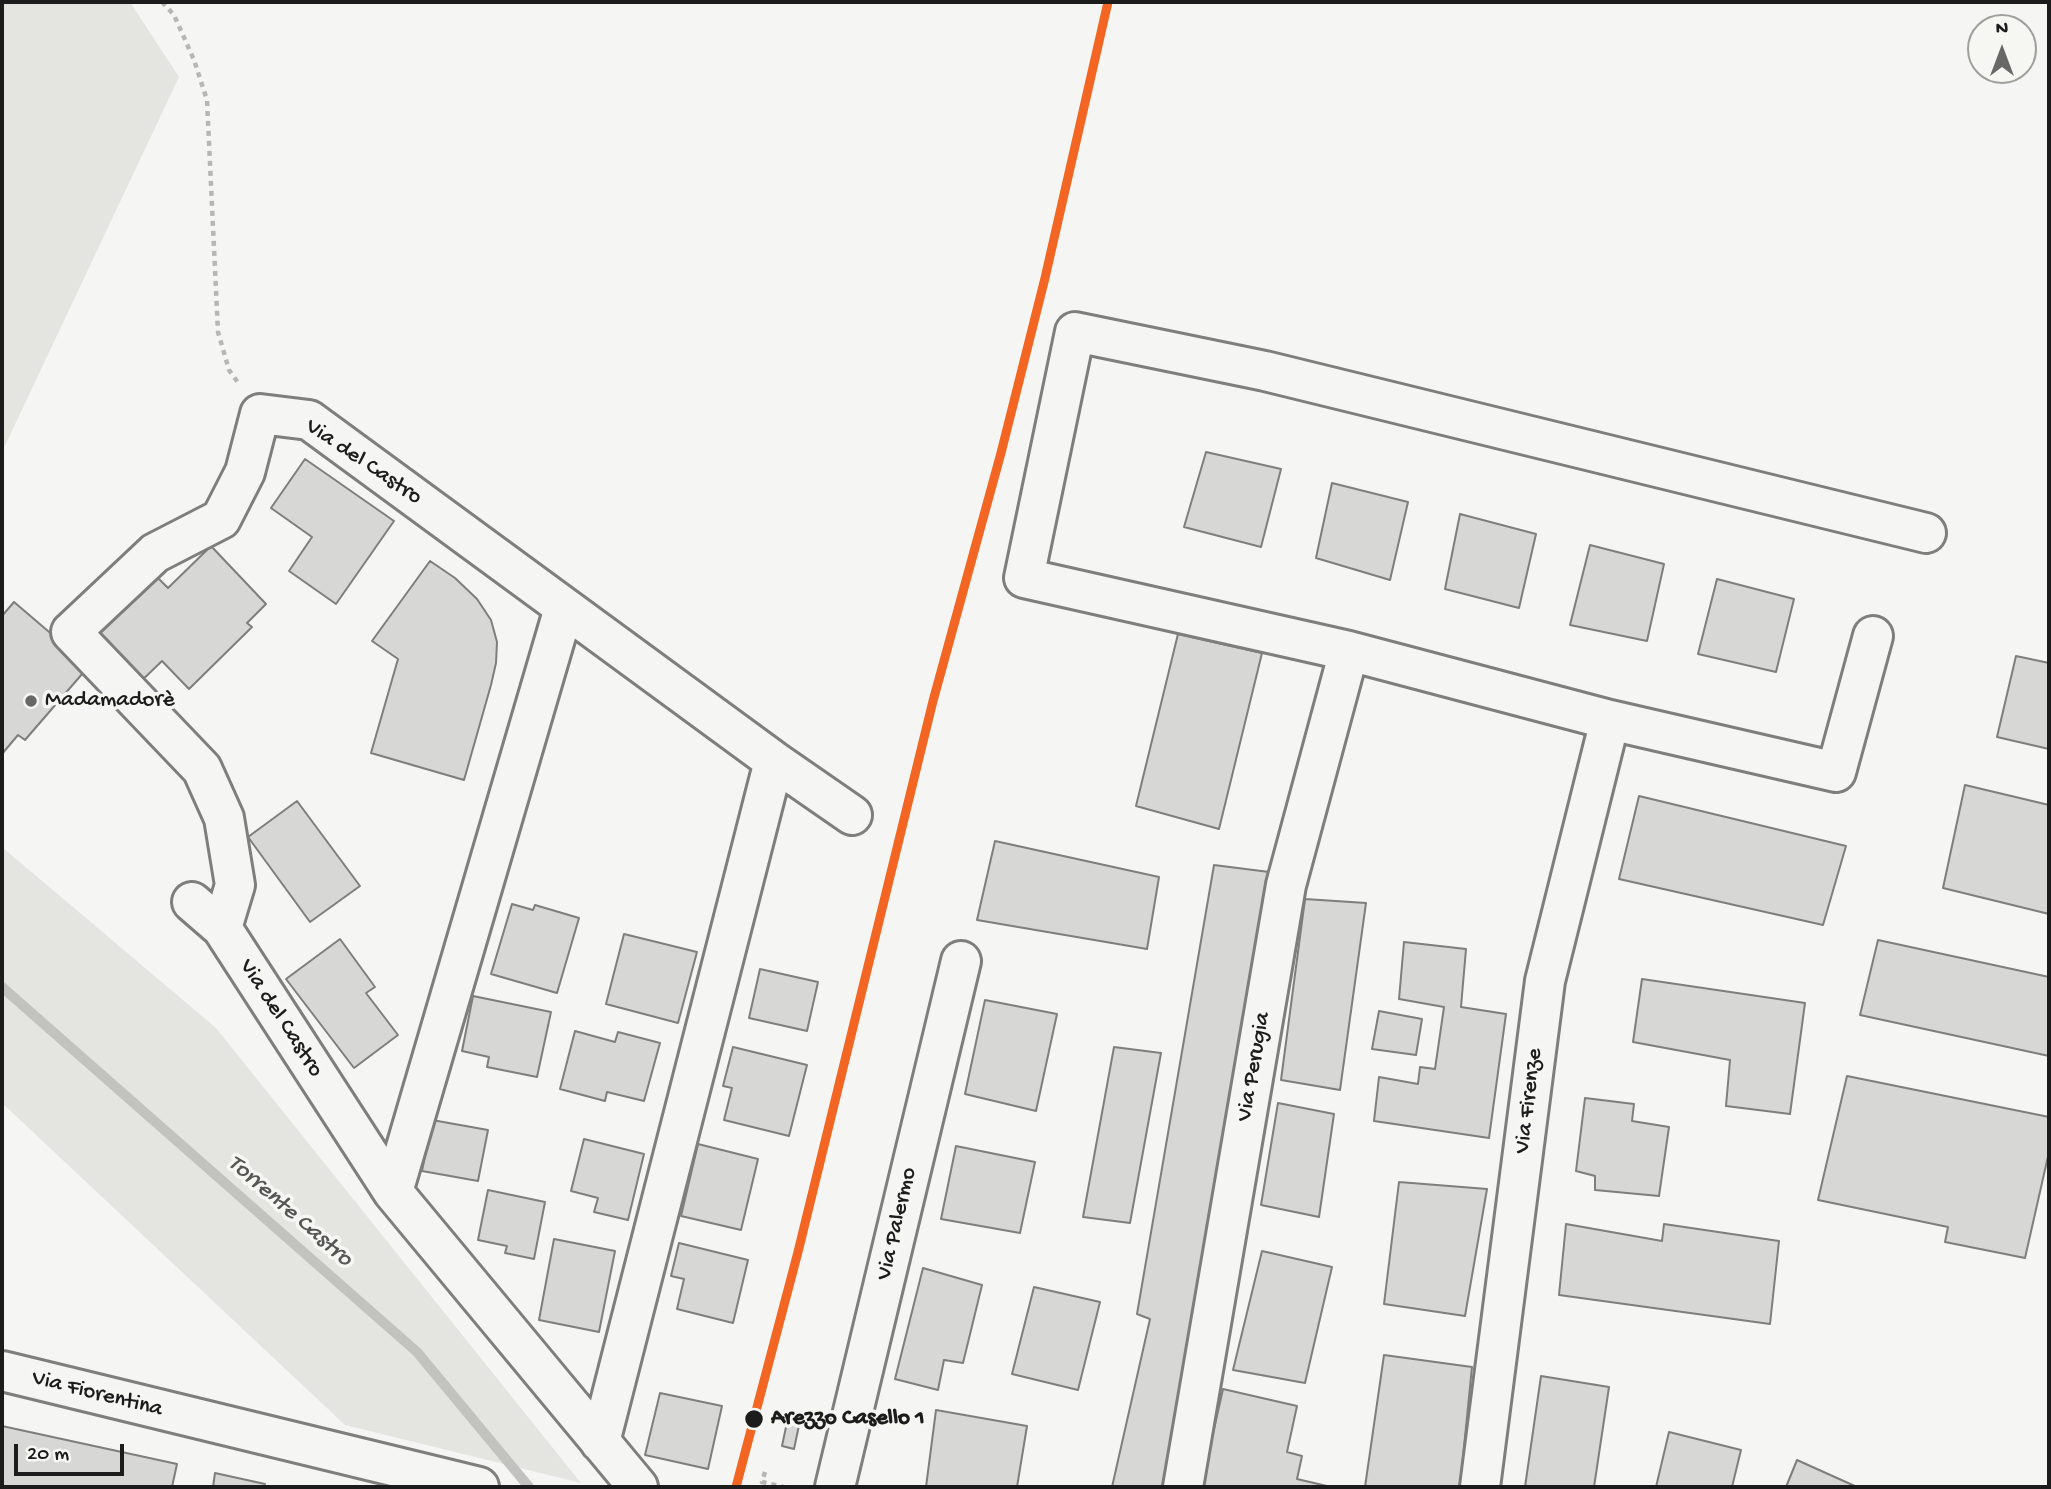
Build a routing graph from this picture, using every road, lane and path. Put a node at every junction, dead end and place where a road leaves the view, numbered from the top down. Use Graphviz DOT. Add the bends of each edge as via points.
graph roads {
  1 [pos="162,2"];
  2 [pos="260,415"];
  3 [pos="1926,533"];
  4 [pos="565,608"];
  5 [pos="1873,636"];
  6 [pos="1349,651"];
  7 [pos="1610,720"];
  8 [pos="774,761"];
  9 [pos="852,815"];
  10 [pos="192,902"];
  11 [pos="222,928"];
  12 [pos="961,961"];
  13 [pos="393,1192"];
  14 [pos="2,1370"];
  15 [pos="600,1442"];
  16 [pos="765,1472"];
  17 [pos="479,1487"];
  18 [pos="638,1487"];
  19 [pos="784,1487"];
  20 [pos="835,1487"];
  21 [pos="1183,1487"];
  22 [pos="1480,1487"];
  1 -- 2 [label="path" via="174,16 207,100 218,332 229,370"];
  2 -- 4 [label="street, Via del Castro" via="309,420"];
  2 -- 11 [label="street" via="245,472 221,519 155,553 71,632 202,769 224,818 235,885"];
  3 -- 6 [label="street" via="1265,371 1074,332 1024,578"];
  4 -- 8 [label="street, Via del Castro"];
  4 -- 13 [label="street"];
  5 -- 7 [label="street" via="1836,772"];
  6 -- 7 [label="street"];
  6 -- 21 [label="street, Via Perugia" via="1286,885"];
  7 -- 22 [label="street, Via Firenze" via="1545,981"];
  8 -- 9 [label="street, Via del Castro"];
  8 -- 15 [label="street"];
  10 -- 11 [label="street, Via del Castro"];
  11 -- 13 [label="street, Via del Castro"];
  12 -- 20 [label="street, Via Palermo"];
  13 -- 15 [label="street, Via del Castro"];
  14 -- 17 [label="street, Via Fiorentina"];
  15 -- 18 [label="street, Via del Castro"];
  16 -- 19 [label="path" via="762,1482"];
}
